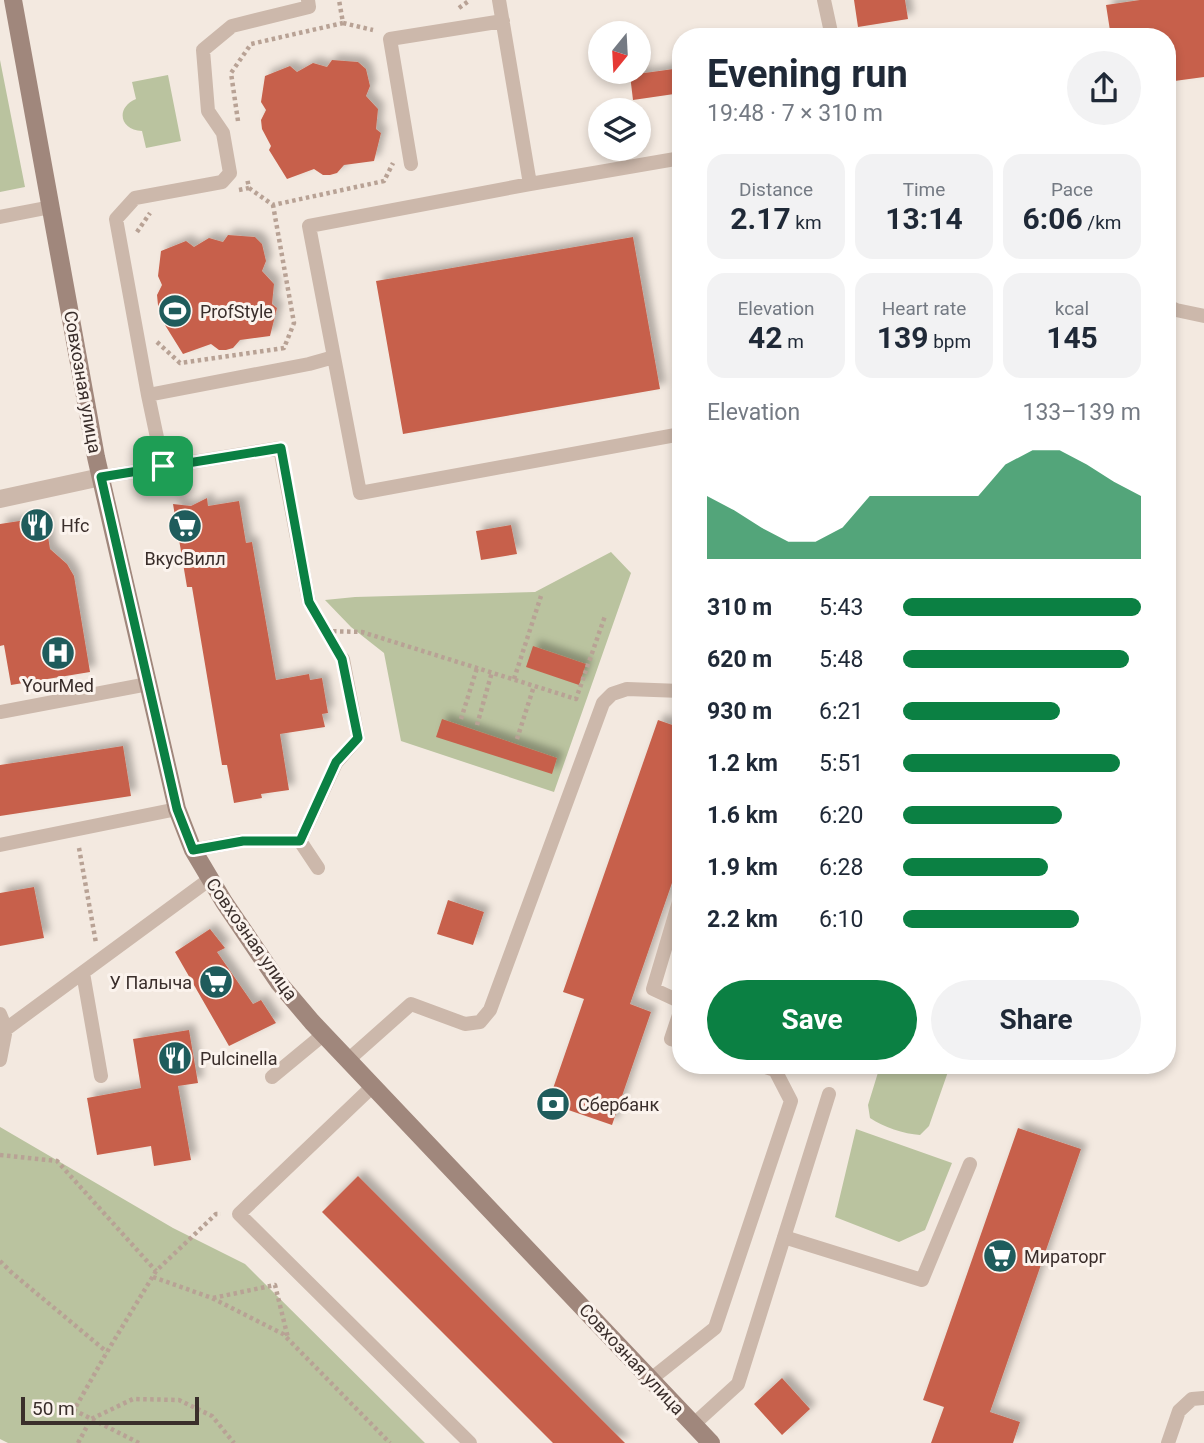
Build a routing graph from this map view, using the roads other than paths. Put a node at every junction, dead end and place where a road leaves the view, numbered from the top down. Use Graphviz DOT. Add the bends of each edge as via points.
graph roads {
  1 [pos="13,0"];
  2 [pos="308,0"];
  3 [pos="499,0"];
  4 [pos="824,0"];
  5 [pos="503,21"];
  6 [pos="830,28"];
  7 [pos="672,160"];
  8 [pos="411,164"];
  9 [pos="530,184"];
  10 [pos="51,207"];
  11 [pos="0,217"];
  12 [pos="1176,310"];
  13 [pos="1204,316"];
  14 [pos="334,357"];
  15 [pos="148,396"];
  16 [pos="672,436"];
  17 [pos="163,466"];
  18 [pos="101,477"];
  19 [pos="0,499"];
  20 [pos="309,602"];
  21 [pos="342,659"];
  22 [pos="148,684"];
  23 [pos="672,691"];
  24 [pos="0,712"];
  25 [pos="177,809"];
  26 [pos="300,841"];
  27 [pos="0,845"];
  28 [pos="193,850"];
  29 [pos="318,869"];
  30 [pos="210,879"];
  31 [pos="672,925"];
  32 [pos="83,972"];
  33 [pos="672,998"];
  34 [pos="0,1014"];
  35 [pos="6,1030"];
  36 [pos="324,1034"];
  37 [pos="0,1060"];
  38 [pos="348,1060"];
  39 [pos="777,1074"];
  40 [pos="100,1076"];
  41 [pos="272,1077"];
  42 [pos="373,1086"];
  43 [pos="829,1094"];
  44 [pos="970,1164"];
  45 [pos="784,1237"];
  46 [pos="651,1379"];
  47 [pos="1204,1398"];
  48 [pos="694,1424"];
  49 [pos="470,1443"];
  50 [pos="711,1443"];
  51 [pos="1168,1443"];
  1 -- 10 [label="street, Совхозная улица"];
  2 -- 15 [label="lane" via="309,7 232,26 203,50 208,111 223,133 230,173 222,182 135,198 116,219"];
  3 -- 5 [label="lane"];
  4 -- 6 [label="lane"];
  5 -- 8 [label="lane" via="390,39"];
  5 -- 9 [label="lane"];
  7 -- 9 [label="lane"];
  9 -- 14 [label="lane" via="309,226"];
  10 -- 11 [label="lane"];
  10 -- 18 [label="street, Совхозная улица"];
  12 -- 13 [label="lane"];
  14 -- 15 [label="lane"];
  14 -- 16 [label="lane" via="359,493"];
  15 -- 17 [label="lane"];
  17 -- 18 [label="lane"];
  17 -- 20 [label="lane" via="281,448"];
  18 -- 19 [label="street"];
  18 -- 22 [label="street, Совхозная улица"];
  21 -- 26 [label="lane" via="358,738 336,762"];
  22 -- 24 [label="lane"];
  22 -- 25 [label="street, Совхозная улица"];
  23 -- 38 [label="lane" via="626,689 603,703 490,1010 480,1022 465,1024 411,1004"];
  25 -- 27 [label="lane"];
  25 -- 28 [label="street, Совхозная улица"];
  26 -- 28 [label="lane" via="243,841"];
  26 -- 29 [label="lane"];
  28 -- 30 [label="street, Совхозная улица"];
  30 -- 32 [label="lane"];
  30 -- 36 [label="street, Совхозная улица" via="279,983"];
  31 -- 33 [label="lane" via="653,989"];
  32 -- 35 [label="lane"];
  32 -- 40 [label="lane"];
  34 -- 35 [label="lane"];
  35 -- 37 [label="lane"];
  36 -- 38 [label="street, Совхозная улица"];
  36 -- 41 [label="lane"];
  38 -- 42 [label="street, Совхозная улица"];
  39 -- 46 [label="lane" via="791,1101 715,1328"];
  42 -- 46 [label="street, Совхозная улица"];
  42 -- 49 [label="lane" via="239,1214"];
  43 -- 45 [label="lane"];
  44 -- 45 [label="lane" via="922,1280"];
  45 -- 48 [label="lane" via="738,1384"];
  46 -- 48 [label="street, Совхозная улица"];
  47 -- 51 [label="lane" via="1192,1399 1179,1411"];
  48 -- 50 [label="street, Совхозная улица"];
}
